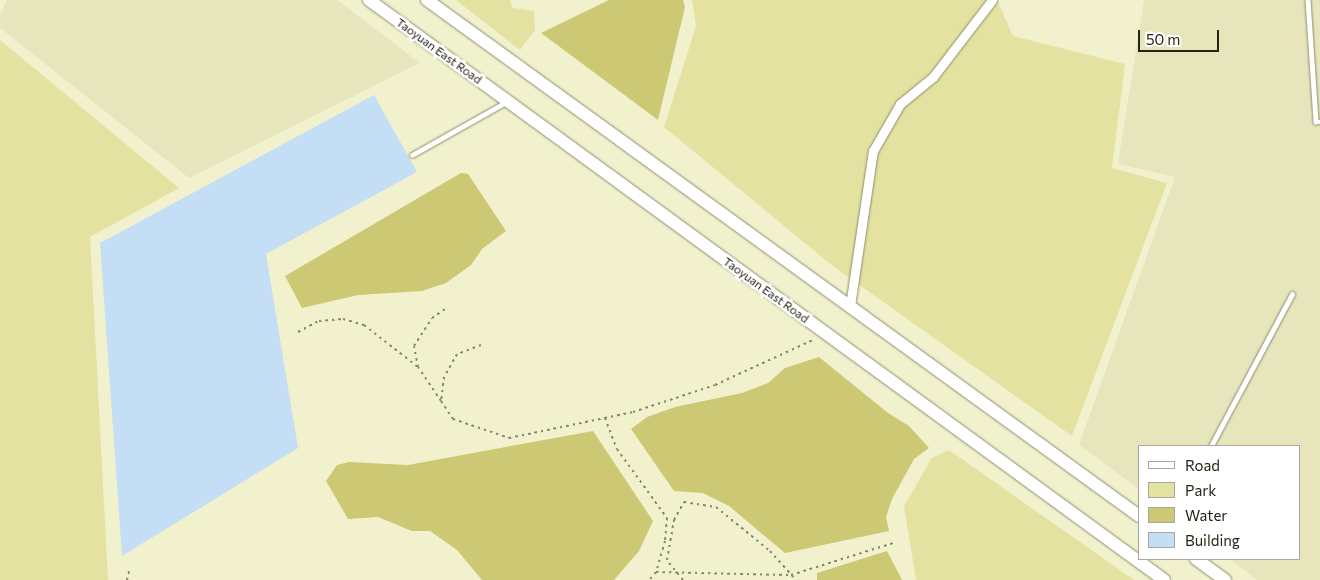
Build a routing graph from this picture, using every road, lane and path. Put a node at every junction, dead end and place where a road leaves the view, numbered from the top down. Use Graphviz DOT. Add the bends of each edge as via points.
graph roads {
  1 [pos="369,0"];
  2 [pos="428,0"];
  3 [pos="992,0"];
  4 [pos="1308,0"];
  5 [pos="507,101"];
  6 [pos="1320,122"];
  7 [pos="412,155"];
  8 [pos="1292,294"];
  9 [pos="850,306"];
  10 [pos="445,309"];
  11 [pos="298,332"];
  12 [pos="826,334"];
  13 [pos="481,345"];
  14 [pos="418,367"];
  15 [pos="441,401"];
  16 [pos="605,418"];
  17 [pos="1212,445"];
  18 [pos="1138,514"];
  19 [pos="893,543"];
  20 [pos="1197,560"];
  21 [pos="128,571"];
  22 [pos="656,572"];
  23 [pos="678,574"];
  24 [pos="791,575"];
  25 [pos="128,580"];
  26 [pos="648,580"];
  27 [pos="683,580"];
  28 [pos="796,580"];
  29 [pos="1164,580"];
  30 [pos="1225,580"];
  1 -- 5 [label="main road, Taoyuan East Road"];
  2 -- 9 [label="main road"];
  3 -- 9 [label="street" via="933,77 900,104 873,151"];
  4 -- 6 [label="lane" via="1316,122"];
  5 -- 7 [label="lane"];
  5 -- 12 [label="main road, Taoyuan East Road"];
  8 -- 17 [label="lane"];
  9 -- 18 [label="main road"];
  10 -- 14 [label="path" via="432,318 414,346"];
  11 -- 14 [label="path" via="319,321 343,319 364,325"];
  12 -- 16 [label="path" via="715,386"];
  12 -- 29 [label="main road, Taoyuan East Road"];
  13 -- 15 [label="path" via="458,354 444,377"];
  14 -- 15 [label="path"];
  15 -- 16 [label="path" via="453,419 509,438"];
  16 -- 22 [label="path" via="617,449 667,518 665,541"];
  19 -- 24 [label="path"];
  20 -- 30 [label="main road"];
  21 -- 25 [label="path"];
  22 -- 23 [label="path"];
  22 -- 26 [label="path"];
  23 -- 24 [label="path"];
  23 -- 24 [label="path" via="667,560 674,520 684,502 716,507 770,551"];
  23 -- 27 [label="path"];
  24 -- 28 [label="path"];
}
